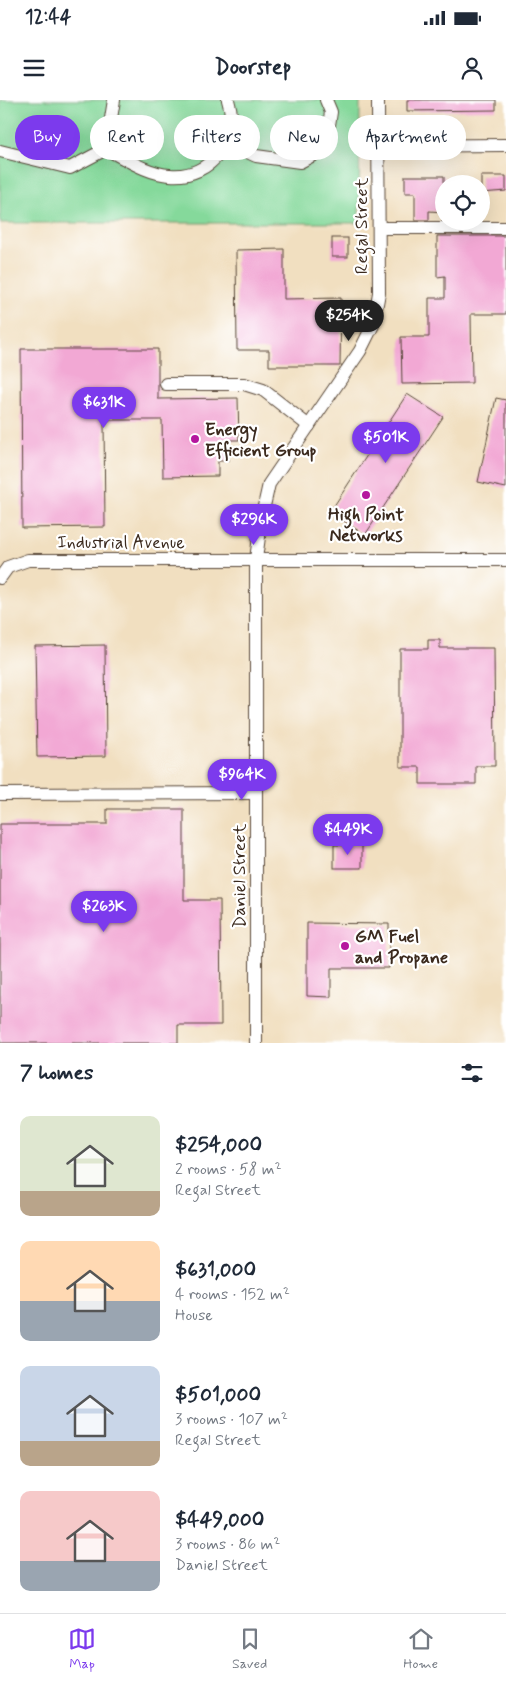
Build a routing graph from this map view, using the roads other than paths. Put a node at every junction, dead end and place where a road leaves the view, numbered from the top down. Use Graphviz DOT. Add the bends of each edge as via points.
graph roads {
  1 [pos="114,100"];
  2 [pos="326,100"];
  3 [pos="378,100"];
  4 [pos="231,101"];
  5 [pos="112,115"];
  6 [pos="231,115"];
  7 [pos="378,115"];
  8 [pos="466,145"];
  9 [pos="506,145"];
  10 [pos="0,151"];
  11 [pos="90,157"];
  12 [pos="260,157"];
  13 [pos="127,160"];
  14 [pos="214,160"];
  15 [pos="378,160"];
  16 [pos="379,228"];
  17 [pos="506,228"];
  18 [pos="166,384"];
  19 [pos="309,426"];
  20 [pos="256,559"];
  21 [pos="506,560"];
  22 [pos="0,578"];
  23 [pos="256,793"];
  24 [pos="0,794"];
  25 [pos="256,1043"];
  1 -- 5 [label="street"];
  2 -- 12 [label="street" via="331,112 326,145 318,153 300,162"];
  3 -- 7 [label="street, Regal Street"];
  4 -- 6 [label="street"];
  8 -- 9 [label="street"];
  10 -- 11 [label="street" via="70,168"];
  13 -- 14 [label="street" via="170,176 189,175"];
  15 -- 16 [label="street, Regal Street"];
  16 -- 17 [label="street"];
  16 -- 19 [label="street, Regal Street" via="379,293 374,325"];
  18 -- 19 [label="street" via="244,384 263,390"];
  19 -- 20 [label="street, Regal Street" via="269,484"];
  20 -- 21 [label="street, Industrial Avenue"];
  20 -- 22 [label="street, Industrial Avenue" via="28,560 8,568"];
  20 -- 23 [label="street, Daniel Street"];
  23 -- 24 [label="street"];
  23 -- 25 [label="street, Daniel Street"];
}
